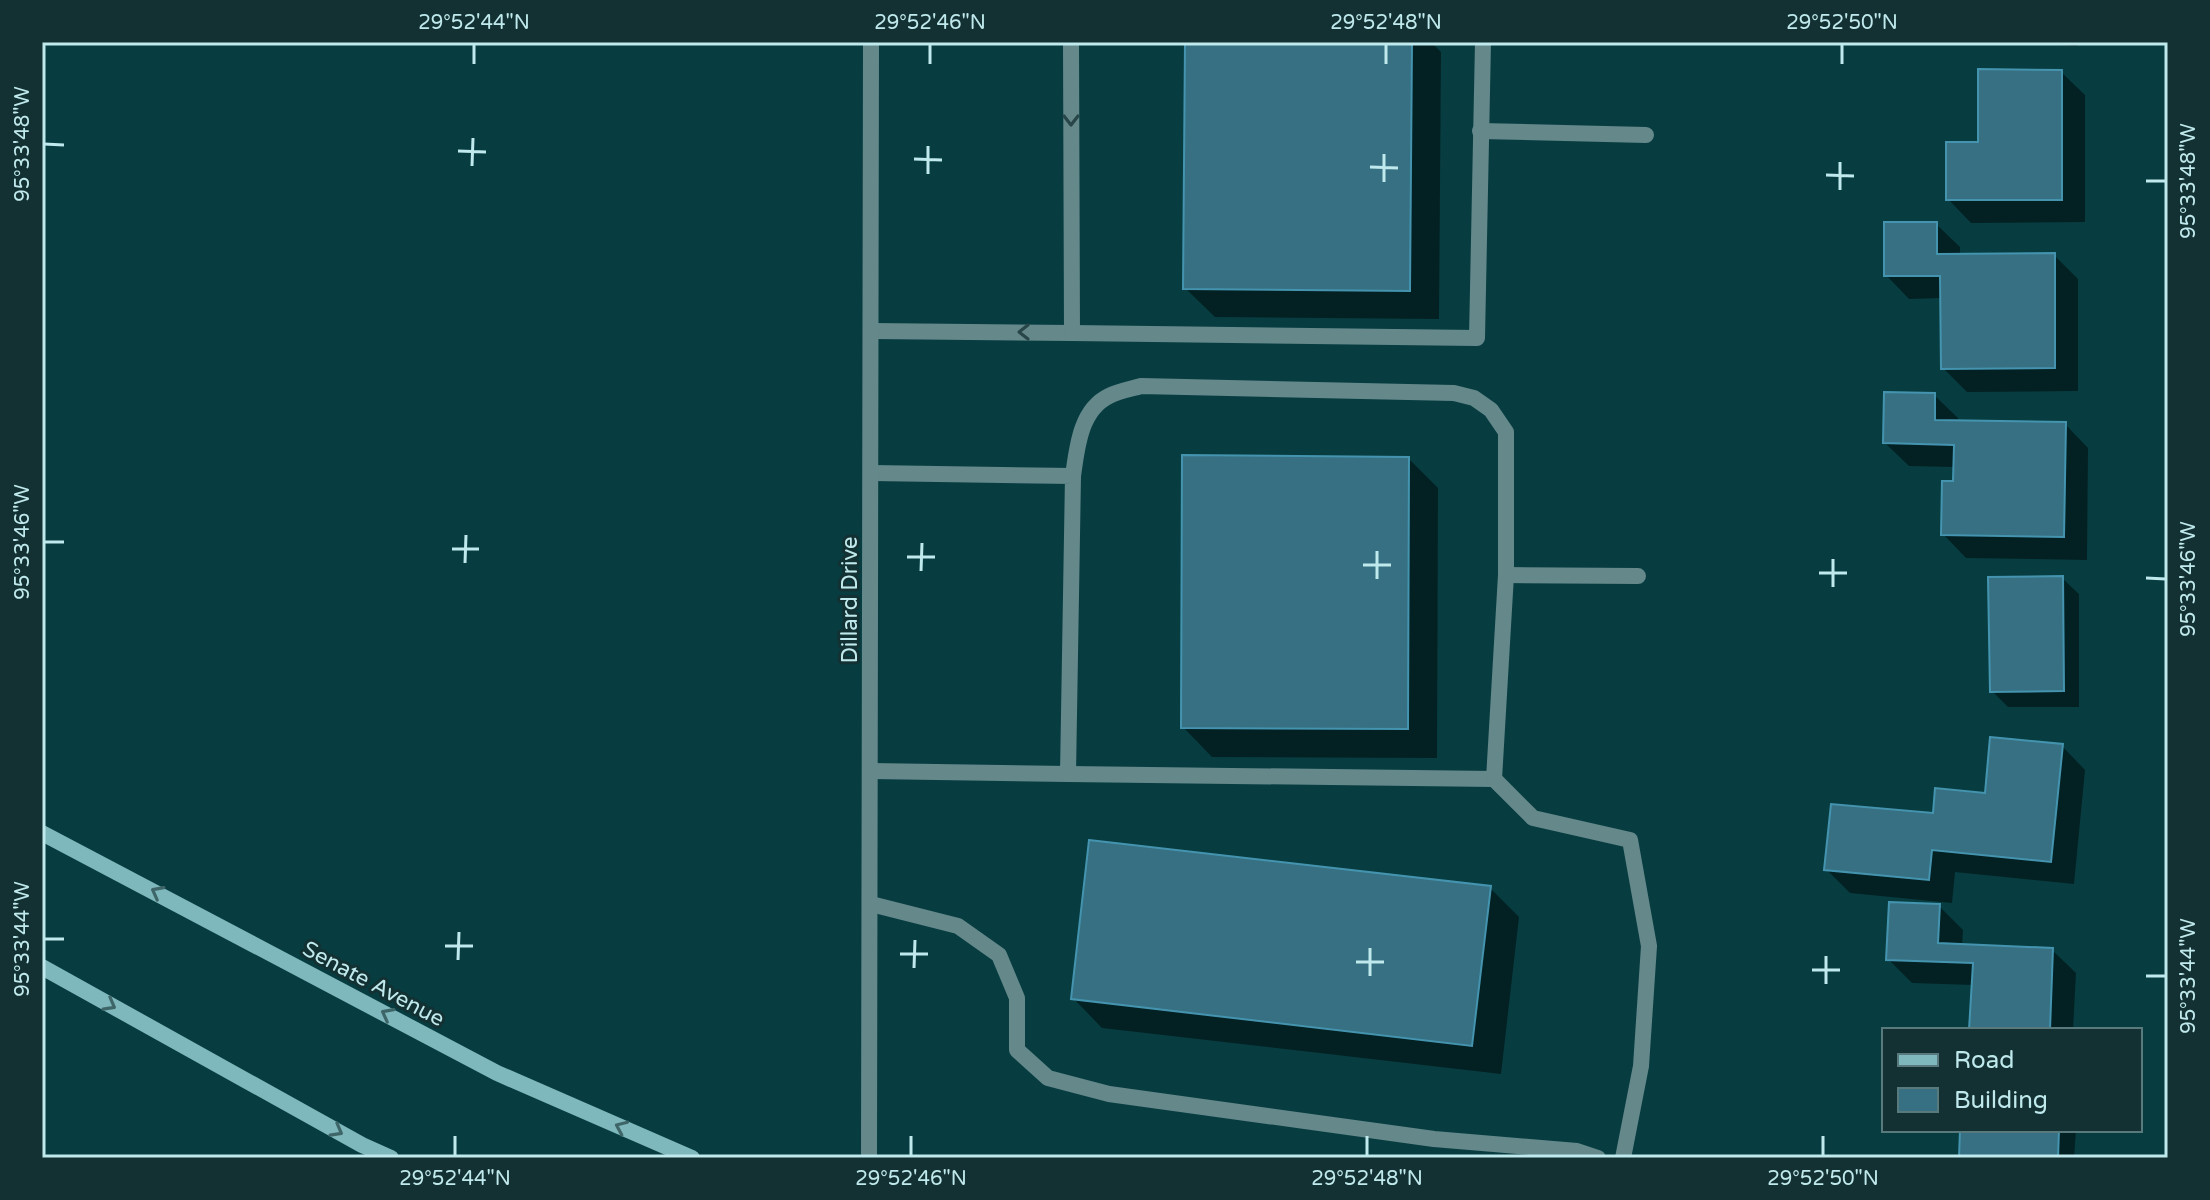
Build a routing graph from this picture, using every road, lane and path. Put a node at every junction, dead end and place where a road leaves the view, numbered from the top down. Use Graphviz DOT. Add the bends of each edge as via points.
graph roads {
  1 [pos="871,42"];
  2 [pos="1071,42"];
  3 [pos="1483,42"];
  4 [pos="1480,131"];
  5 [pos="1646,135"];
  6 [pos="872,331"];
  7 [pos="1072,333"];
  8 [pos="872,473"];
  9 [pos="1073,476"];
  10 [pos="1506,575"];
  11 [pos="1638,576"];
  12 [pos="871,771"];
  13 [pos="1068,774"];
  14 [pos="1494,779"];
  15 [pos="42,833"];
  16 [pos="871,904"];
  17 [pos="42,967"];
  18 [pos="391,1158"];
  19 [pos="692,1158"];
  20 [pos="869,1158"];
  21 [pos="1598,1158"];
  22 [pos="1623,1158"];
  1 -- 6 [label="street, Dillard Drive"];
  2 -- 7 [label="street, one-way"];
  3 -- 4 [label="street"];
  4 -- 5 [label="street"];
  4 -- 7 [label="street" via="1477,338"];
  7 -- 6 [label="street, one-way"];
  6 -- 8 [label="street, Dillard Drive"];
  8 -- 9 [label="street"];
  8 -- 12 [label="street, Dillard Drive"];
  9 -- 10 [label="street" via="1078,441 1094,409 1108,396 1141,386 1454,393 1491,410 1506,432"];
  9 -- 13 [label="street"];
  10 -- 11 [label="street"];
  10 -- 14 [label="street"];
  12 -- 13 [label="street"];
  12 -- 16 [label="street, Dillard Drive"];
  13 -- 14 [label="street"];
  14 -- 22 [label="street" via="1533,818 1630,840 1649,946 1641,1066"];
  19 -- 15 [label="street, Senate Avenue, one-way" via="497,1073"];
  16 -- 20 [label="street, Dillard Drive"];
  16 -- 21 [label="street" via="958,926 999,955 1017,998 1017,1050 1048,1078 1109,1094 1434,1139 1577,1151"];
  17 -- 18 [label="street, one-way"];
}
